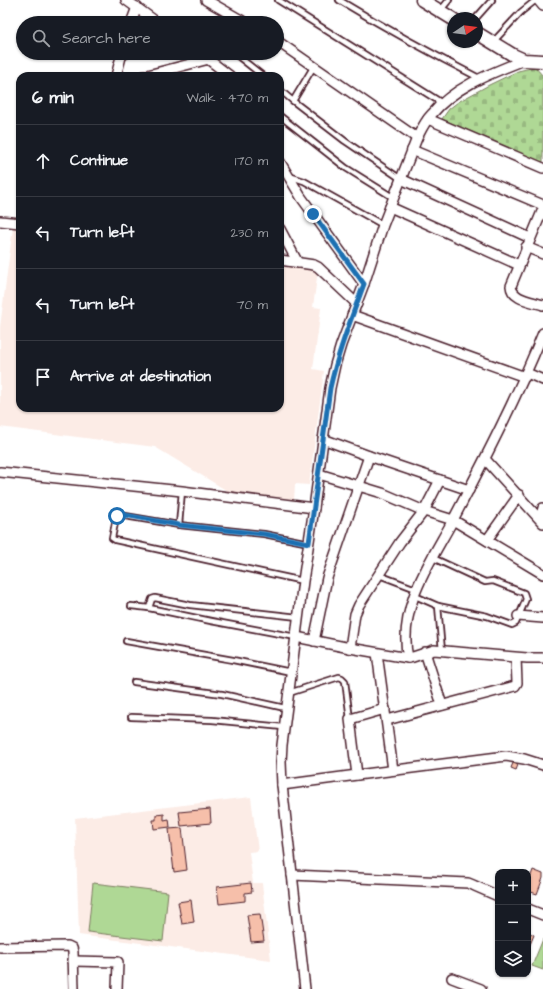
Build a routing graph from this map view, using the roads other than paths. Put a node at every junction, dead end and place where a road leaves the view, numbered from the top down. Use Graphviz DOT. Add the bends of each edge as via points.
graph roads {
  1 [pos="126,0"];
  2 [pos="206,0"];
  3 [pos="278,0"];
  4 [pos="339,0"];
  5 [pos="422,0"];
  6 [pos="450,0"];
  7 [pos="492,0"];
  8 [pos="537,0"];
  9 [pos="543,6"];
  10 [pos="136,7"];
  11 [pos="440,11"];
  12 [pos="481,12"];
  13 [pos="447,15"];
  14 [pos="133,16"];
  15 [pos="148,16"];
  16 [pos="234,16"];
  17 [pos="483,36"];
  18 [pos="493,42"];
  19 [pos="284,46"];
  20 [pos="121,60"];
  21 [pos="205,60"];
  22 [pos="210,60"];
  23 [pos="243,60"];
  24 [pos="524,60"];
  25 [pos="543,61"];
  26 [pos="314,66"];
  27 [pos="117,72"];
  28 [pos="159,72"];
  29 [pos="225,72"];
  30 [pos="258,72"];
  31 [pos="481,79"];
  32 [pos="284,93"];
  33 [pos="293,101"];
  34 [pos="442,103"];
  35 [pos="284,119"];
  36 [pos="428,119"];
  37 [pos="417,138"];
  38 [pos="412,150"];
  39 [pos="543,168"];
  40 [pos="284,169"];
  41 [pos="288,176"];
  42 [pos="401,179"];
  43 [pos="394,198"];
  44 [pos="543,204"];
  45 [pos="390,207"];
  46 [pos="543,209"];
  47 [pos="0,221"];
  48 [pos="16,223"];
  49 [pos="383,224"];
  50 [pos="284,236"];
  51 [pos="530,238"];
  52 [pos="526,247"];
  53 [pos="543,254"];
  54 [pos="284,260"];
  55 [pos="298,262"];
  56 [pos="519,265"];
  57 [pos="364,284"];
  58 [pos="357,304"];
  59 [pos="543,305"];
  60 [pos="352,315"];
  61 [pos="543,333"];
  62 [pos="526,375"];
  63 [pos="543,380"];
  64 [pos="323,439"];
  65 [pos="369,456"];
  66 [pos="485,458"];
  67 [pos="0,472"];
  68 [pos="319,474"];
  69 [pos="440,480"];
  70 [pos="360,485"];
  71 [pos="182,490"];
  72 [pos="469,490"];
  73 [pos="519,495"];
  74 [pos="314,508"];
  75 [pos="543,508"];
  76 [pos="424,511"];
  77 [pos="453,520"];
  78 [pos="542,521"];
  79 [pos="179,525"];
  80 [pos="487,540"];
  81 [pos="309,543"];
  82 [pos="433,558"];
  83 [pos="543,574"];
  84 [pos="379,575"];
  85 [pos="302,581"];
  86 [pos="415,592"];
  87 [pos="131,606"];
  88 [pos="438,606"];
  89 [pos="149,608"];
  90 [pos="518,616"];
  91 [pos="298,617"];
  92 [pos="543,618"];
  93 [pos="296,637"];
  94 [pos="126,641"];
  95 [pos="314,641"];
  96 [pos="350,648"];
  97 [pos="442,651"];
  98 [pos="426,652"];
  99 [pos="378,653"];
  100 [pos="408,658"];
  101 [pos="516,658"];
  102 [pos="543,658"];
  103 [pos="291,672"];
  104 [pos="134,682"];
  105 [pos="288,694"];
  106 [pos="442,705"];
  107 [pos="286,708"];
  108 [pos="385,709"];
  109 [pos="131,717"];
  110 [pos="350,719"];
  111 [pos="387,720"];
  112 [pos="283,727"];
  113 [pos="543,765"];
  114 [pos="393,770"];
  115 [pos="357,774"];
  116 [pos="282,785"];
  117 [pos="292,875"];
  118 [pos="495,895"];
  119 [pos="531,910"];
  120 [pos="543,915"];
  121 [pos="0,947"];
  122 [pos="73,961"];
  123 [pos="452,978"];
  124 [pos="74,989"];
  125 [pos="117,989"];
  126 [pos="305,989"];
  127 [pos="481,989"];
  1 -- 10 [label="street"];
  2 -- 16 [label="street"];
  3 -- 34 [label="lane"];
  4 -- 31 [label="lane"];
  5 -- 11 [label="street"];
  6 -- 11 [label="lane"];
  7 -- 12 [label="lane"];
  8 -- 9 [label="street"];
  8 -- 18 [label="lane" via="521,12"];
  10 -- 14 [label="street"];
  10 -- 15 [label="street"];
  11 -- 13 [label="street"];
  17 -- 18 [label="street"];
  18 -- 24 [label="street"];
  19 -- 26 [label="street"];
  20 -- 27 [label="street"];
  21 -- 28 [label="street"];
  22 -- 29 [label="street"];
  23 -- 30 [label="lane"];
  24 -- 25 [label="street"];
  24 -- 31 [label="street"];
  26 -- 33 [label="lane"];
  26 -- 37 [label="street"];
  31 -- 34 [label="street"];
  32 -- 33 [label="lane"];
  33 -- 42 [label="lane"];
  34 -- 36 [label="street"];
  35 -- 43 [label="lane" via="346,168"];
  36 -- 37 [label="street"];
  36 -- 39 [label="street"];
  37 -- 38 [label="street"];
  38 -- 42 [label="street"];
  38 -- 44 [label="street"];
  40 -- 41 [label="street"];
  41 -- 49 [label="lane" via="304,181"];
  41 -- 57 [label="street"];
  42 -- 43 [label="street"];
  42 -- 51 [label="street"];
  43 -- 45 [label="street"];
  45 -- 49 [label="street"];
  45 -- 56 [label="street"];
  46 -- 51 [label="street"];
  47 -- 48 [label="street"];
  49 -- 57 [label="street"];
  50 -- 55 [label="street"];
  51 -- 52 [label="street"];
  52 -- 53 [label="street"];
  52 -- 56 [label="street"];
  54 -- 55 [label="street"];
  55 -- 58 [label="street" via="322,269"];
  56 -- 59 [label="street" via="511,286 512,291 515,296"];
  57 -- 58 [label="street"];
  58 -- 60 [label="street"];
  60 -- 62 [label="street"];
  60 -- 64 [label="street" via="335,365"];
  61 -- 62 [label="street"];
  62 -- 63 [label="street"];
  62 -- 66 [label="street"];
  64 -- 65 [label="street"];
  64 -- 68 [label="street"];
  65 -- 69 [label="street"];
  65 -- 70 [label="street"];
  66 -- 72 [label="street"];
  66 -- 73 [label="street"];
  67 -- 71 [label="street"];
  68 -- 70 [label="street"];
  68 -- 74 [label="street"];
  69 -- 72 [label="street"];
  69 -- 76 [label="street"];
  70 -- 76 [label="street"];
  70 -- 95 [label="street" via="327,578"];
  71 -- 74 [label="street"];
  71 -- 79 [label="lane"];
  72 -- 77 [label="street"];
  73 -- 78 [label="street"];
  73 -- 80 [label="street"];
  74 -- 81 [label="street"];
  75 -- 78 [label="street"];
  76 -- 77 [label="street"];
  76 -- 84 [label="street"];
  77 -- 80 [label="street"];
  77 -- 82 [label="street"];
  79 -- 81 [label="lane" via="264,534"];
  79 -- 85 [label="lane" via="119,514 112,538"];
  80 -- 83 [label="street"];
  81 -- 85 [label="street"];
  82 -- 86 [label="street"];
  82 -- 90 [label="lane" via="485,582 493,581 524,593 526,599"];
  84 -- 86 [label="lane"];
  84 -- 96 [label="street" via="355,614"];
  85 -- 91 [label="street"];
  86 -- 88 [label="lane"];
  86 -- 100 [label="street" via="407,623"];
  87 -- 89 [label="lane"];
  88 -- 90 [label="lane" via="487,616 512,625 516,623"];
  88 -- 97 [label="lane"];
  89 -- 91 [label="lane" via="152,599 155,598 190,605"];
  89 -- 93 [label="lane"];
  90 -- 92 [label="street"];
  91 -- 93 [label="street"];
  93 -- 95 [label="street"];
  93 -- 103 [label="street"];
  94 -- 103 [label="lane"];
  95 -- 96 [label="street"];
  96 -- 99 [label="street"];
  97 -- 98 [label="street"];
  97 -- 101 [label="street"];
  98 -- 100 [label="street"];
  98 -- 106 [label="street"];
  99 -- 100 [label="street"];
  99 -- 108 [label="street"];
  101 -- 102 [label="street"];
  101 -- 106 [label="street" via="515,686"];
  103 -- 105 [label="street"];
  104 -- 107 [label="lane" via="222,694"];
  105 -- 107 [label="street"];
  105 -- 110 [label="lane" via="342,678 345,681"];
  106 -- 111 [label="street"];
  107 -- 112 [label="street"];
  108 -- 110 [label="street"];
  108 -- 111 [label="street"];
  109 -- 112 [label="lane" via="212,720"];
  110 -- 115 [label="street"];
  111 -- 114 [label="street"];
  112 -- 116 [label="street"];
  113 -- 114 [label="street" via="524,758 506,756"];
  114 -- 115 [label="street"];
  115 -- 116 [label="street"];
  116 -- 117 [label="street"];
  117 -- 118 [label="street" via="468,883"];
  117 -- 126 [label="street"];
  119 -- 120 [label="street"];
  121 -- 122 [label="street" via="68,946 72,948"];
  122 -- 124 [label="street"];
  122 -- 125 [label="street" via="118,962"];
  123 -- 127 [label="street"];
}
